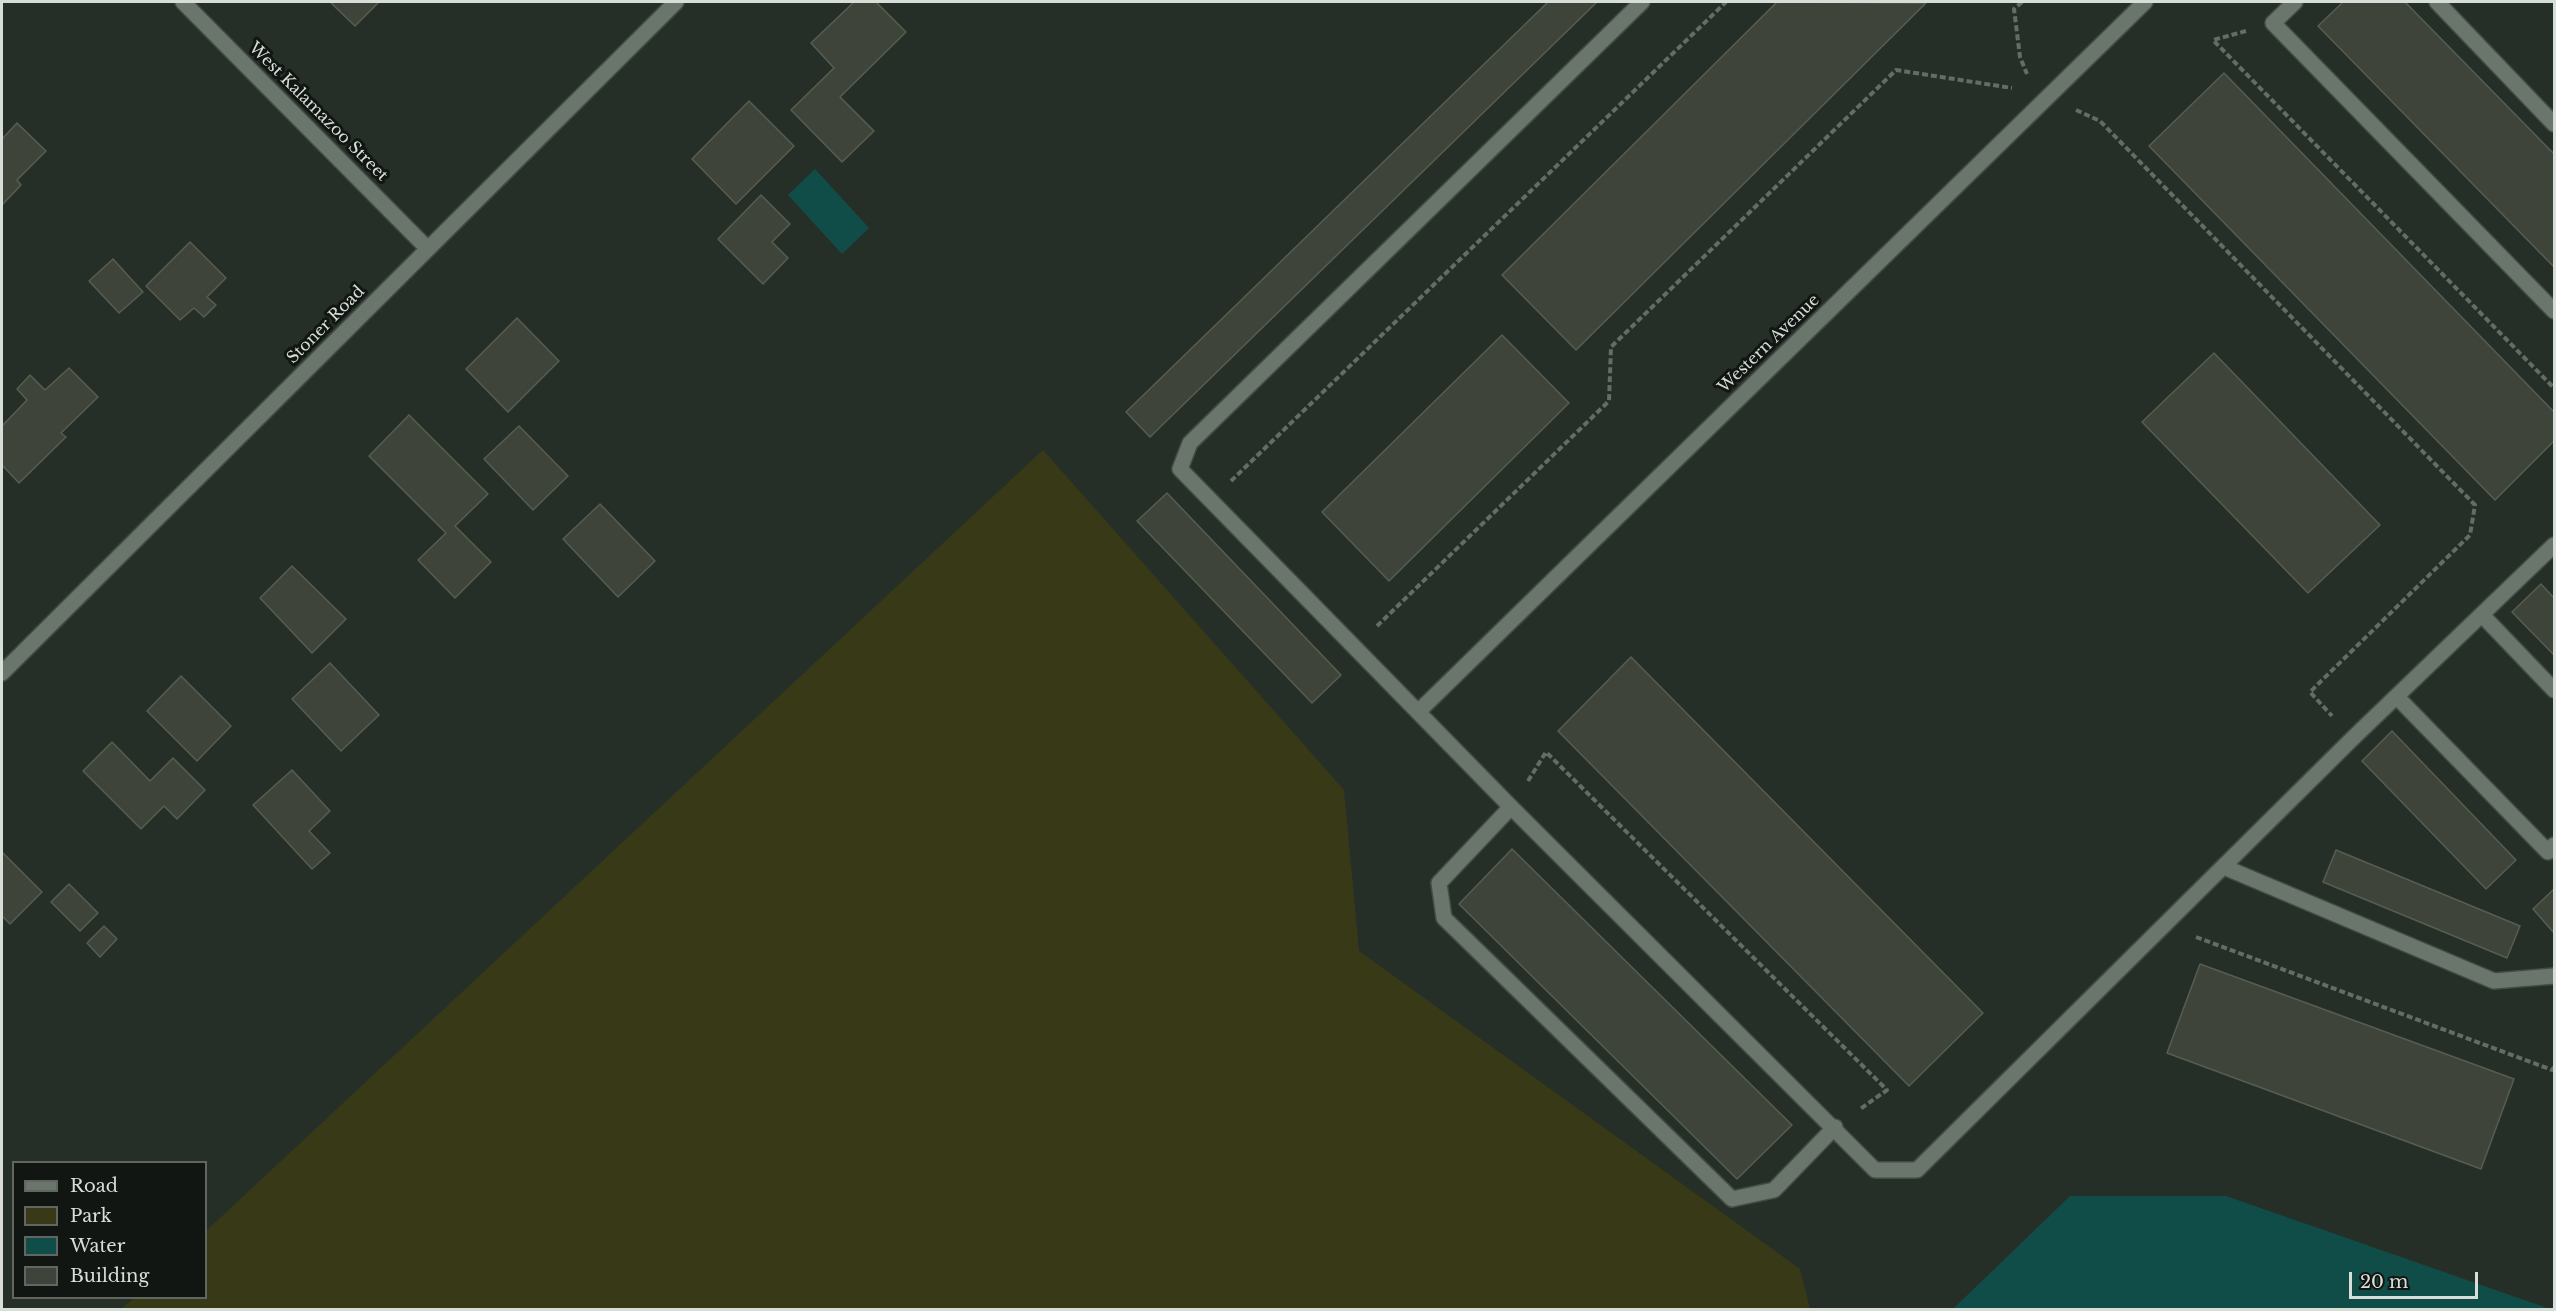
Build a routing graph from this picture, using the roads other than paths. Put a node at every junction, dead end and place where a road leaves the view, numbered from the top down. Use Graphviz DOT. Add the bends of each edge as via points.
graph roads {
  1 [pos="183,2"];
  2 [pos="676,2"];
  3 [pos="1642,2"];
  4 [pos="2145,2"];
  5 [pos="2295,2"];
  6 [pos="2437,2"];
  7 [pos="2554,124"];
  8 [pos="428,249"];
  9 [pos="2554,311"];
  10 [pos="2554,545"];
  11 [pos="2483,616"];
  12 [pos="2,673"];
  13 [pos="2554,690"];
  14 [pos="2397,697"];
  15 [pos="1418,712"];
  16 [pos="1511,807"];
  17 [pos="2554,845"];
  18 [pos="2224,867"];
  19 [pos="2554,976"];
  20 [pos="1835,1127"];
  1 -- 8 [label="street, West Kalamazoo Street"];
  2 -- 8 [label="street, Stoner Road"];
  3 -- 15 [label="street" via="1190,443 1180,469"];
  4 -- 15 [label="street, Western Avenue" via="2041,94"];
  5 -- 9 [label="street" via="2273,23"];
  6 -- 7 [label="street"];
  8 -- 12 [label="street, Stoner Road"];
  10 -- 11 [label="street"];
  11 -- 13 [label="street"];
  11 -- 14 [label="street"];
  14 -- 17 [label="street" via="2548,852"];
  14 -- 18 [label="street"];
  15 -- 16 [label="street"];
  16 -- 20 [label="street"];
  16 -- 20 [label="street" via="1439,883 1444,918 1732,1199 1774,1190"];
  18 -- 19 [label="street" via="2494,981"];
  18 -- 20 [label="street" via="1917,1170 1875,1170"];
}
